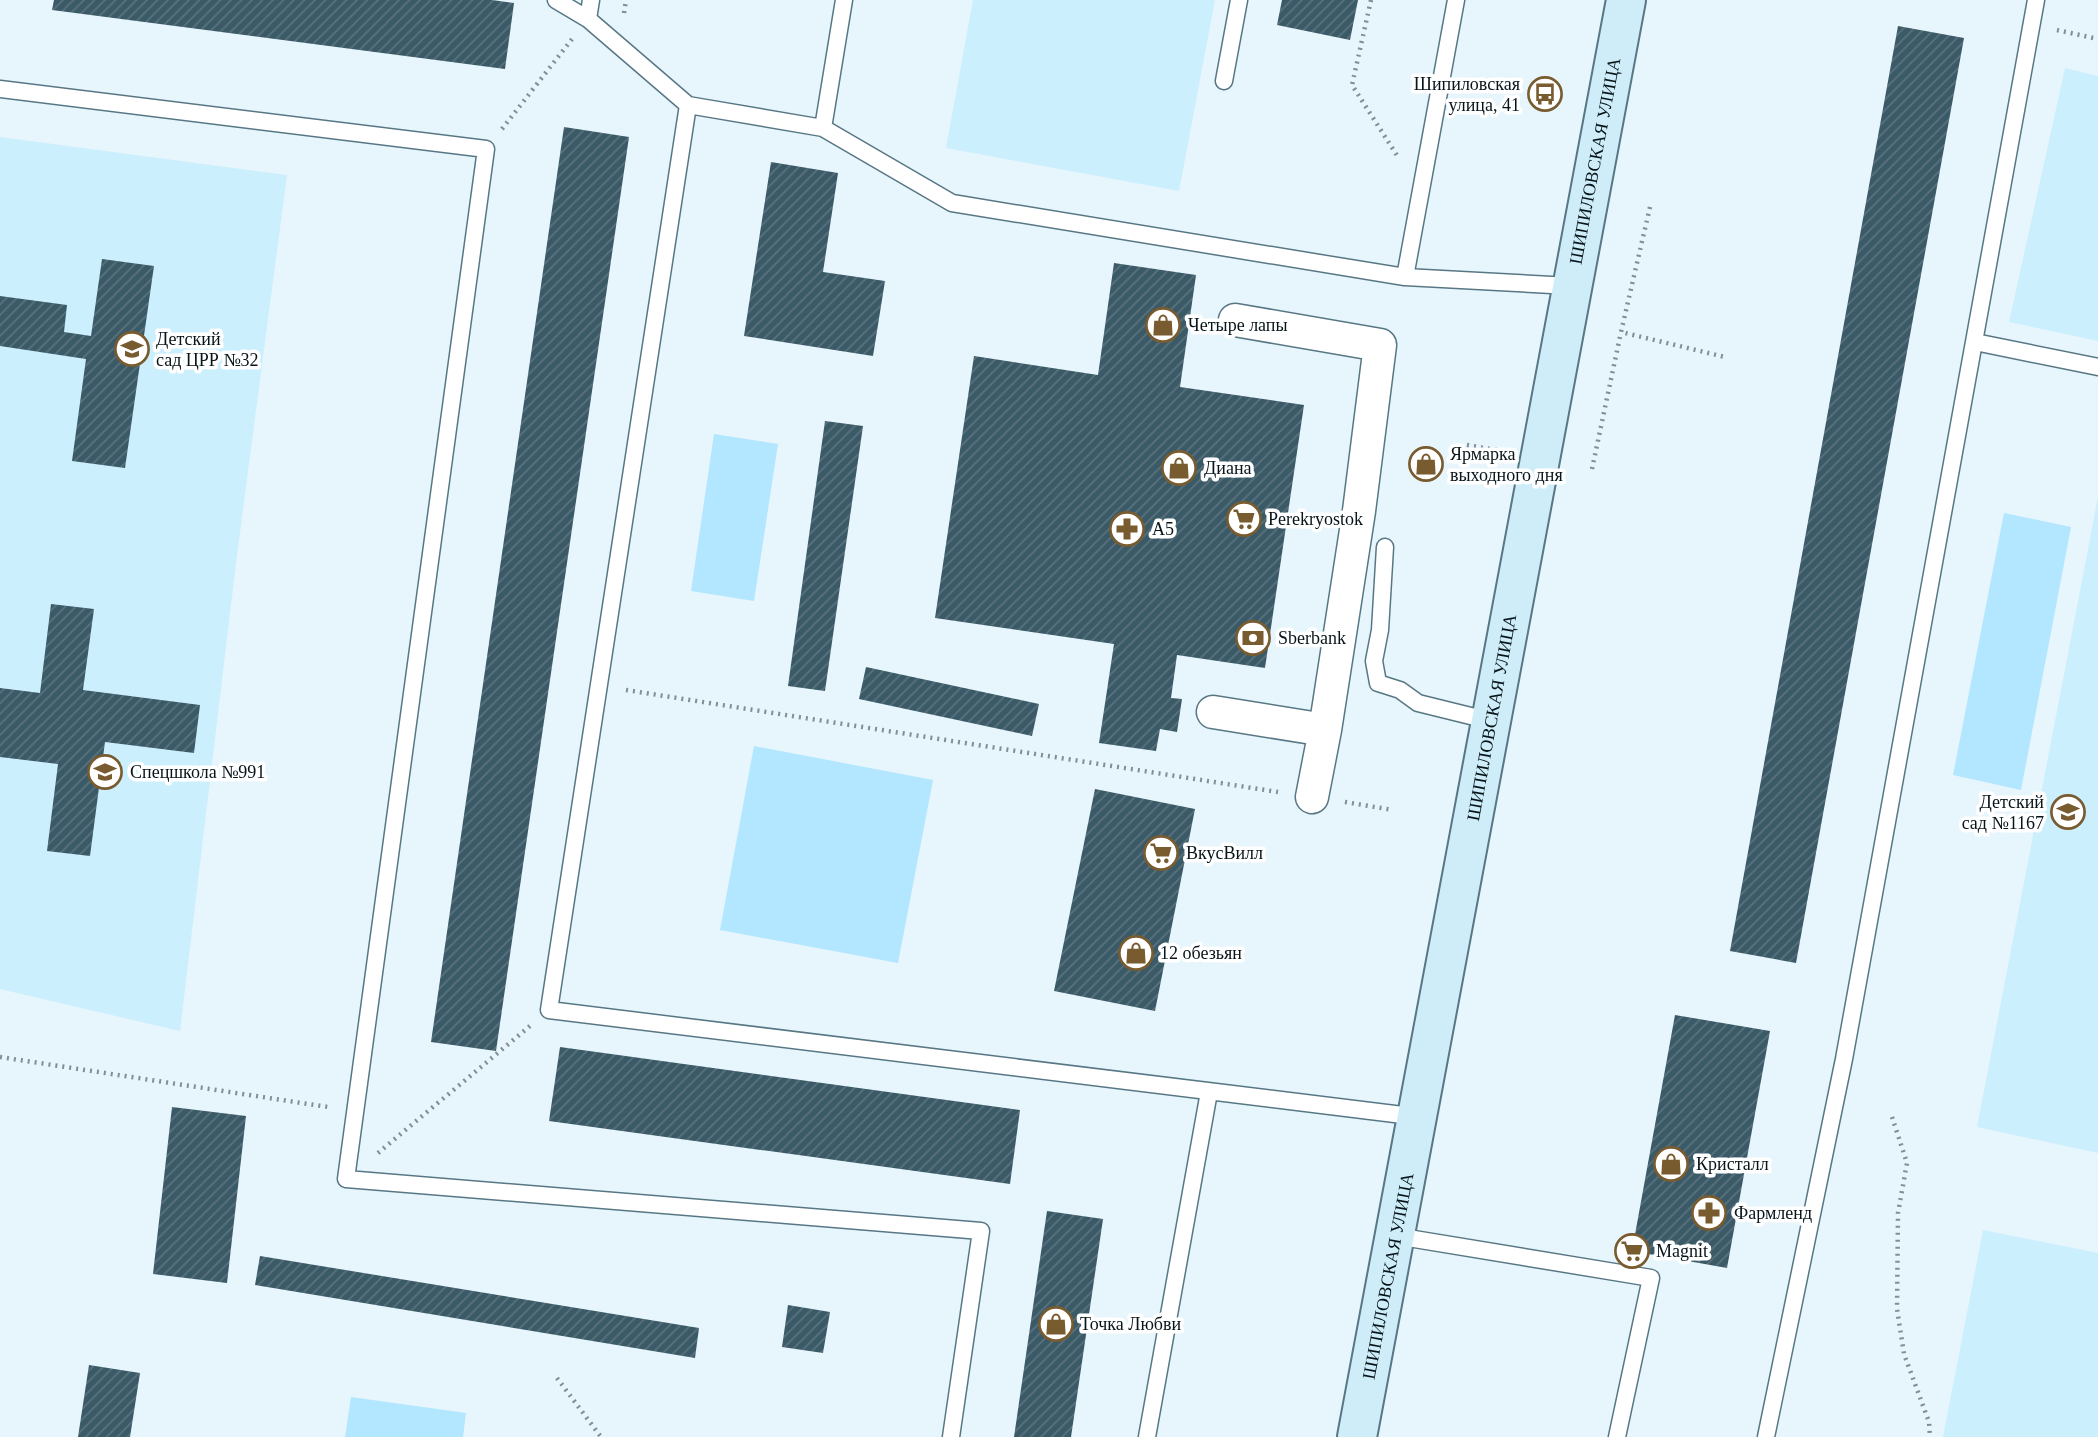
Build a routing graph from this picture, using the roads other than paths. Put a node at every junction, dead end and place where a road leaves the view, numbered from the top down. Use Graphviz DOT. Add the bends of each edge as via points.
graph roads {
  1 [pos="556,0"];
  2 [pos="591,0"];
  3 [pos="844,0"];
  4 [pos="1239,0"];
  5 [pos="1456,0"];
  6 [pos="1626,0"];
  7 [pos="2036,0"];
  8 [pos="588,19"];
  9 [pos="1224,80"];
  10 [pos="0,89"];
  11 [pos="688,104"];
  12 [pos="823,128"];
  13 [pos="1405,277"];
  14 [pos="1570,286"];
  15 [pos="1235,320"];
  16 [pos="1975,342"];
  17 [pos="2098,367"];
  18 [pos="1385,547"];
  19 [pos="1213,712"];
  20 [pos="1492,721"];
  21 [pos="1325,730"];
  22 [pos="1312,797"];
  23 [pos="1209,1092"];
  24 [pos="1419,1117"];
  25 [pos="1396,1236"];
  26 [pos="951,1437"];
  27 [pos="1147,1437"];
  28 [pos="1357,1437"];
  29 [pos="1617,1437"];
  30 [pos="1766,1437"];
  1 -- 8 [label="lane"];
  2 -- 8 [label="lane"];
  3 -- 12 [label="lane"];
  4 -- 9 [label="lane"];
  5 -- 13 [label="lane"];
  6 -- 14 [label="main road, ШИПИЛОВСКАЯ УЛИЦА"];
  7 -- 16 [label="lane"];
  8 -- 11 [label="lane"];
  10 -- 26 [label="lane" via="486,149 346,1179 981,1231"];
  11 -- 12 [label="lane"];
  11 -- 23 [label="lane" via="549,1010"];
  12 -- 13 [label="lane" via="952,203"];
  13 -- 14 [label="lane"];
  14 -- 20 [label="main road, ШИПИЛОВСКАЯ УЛИЦА"];
  15 -- 21 [label="street" via="1380,345"];
  16 -- 17 [label="lane"];
  16 -- 30 [label="lane" via="1844,1059"];
  18 -- 20 [label="lane" via="1374,661 1378,683 1400,690 1418,703"];
  19 -- 21 [label="street"];
  20 -- 24 [label="main road, ШИПИЛОВСКАЯ УЛИЦА"];
  21 -- 22 [label="street"];
  23 -- 24 [label="lane"];
  23 -- 27 [label="lane"];
  24 -- 25 [label="main road, ШИПИЛОВСКАЯ УЛИЦА"];
  25 -- 28 [label="main road, ШИПИЛОВСКАЯ УЛИЦА"];
  25 -- 29 [label="lane" via="1651,1279"];
}
